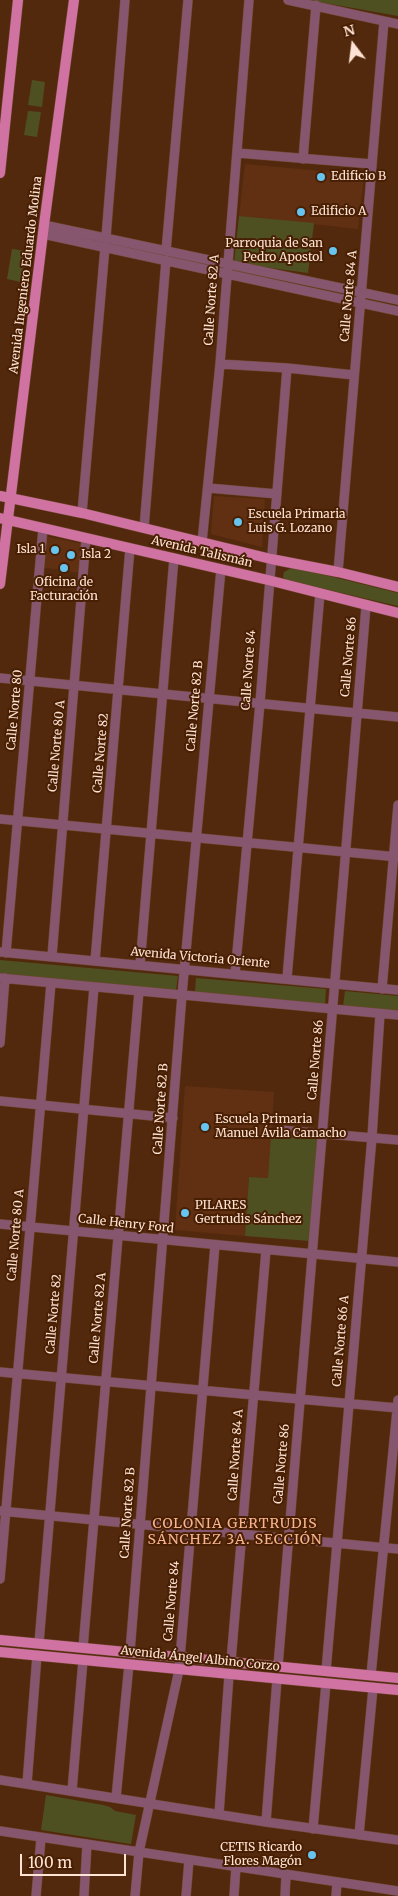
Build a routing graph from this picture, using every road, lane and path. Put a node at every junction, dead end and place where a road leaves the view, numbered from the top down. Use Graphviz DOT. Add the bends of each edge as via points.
graph roads {
  1 [pos="18,0"];
  2 [pos="74,0"];
  3 [pos="125,0"];
  4 [pos="188,0"];
  5 [pos="249,0"];
  6 [pos="288,0"];
  7 [pos="316,5"];
  8 [pos="384,21"];
  9 [pos="398,24"];
  10 [pos="237,153"];
  11 [pos="1,156"];
  12 [pos="303,159"];
  13 [pos="372,164"];
  14 [pos="0,173"];
  15 [pos="44,230"];
  16 [pos="106,237"];
  17 [pos="105,247"];
  18 [pos="166,256"];
  19 [pos="226,269"];
  20 [pos="361,298"];
  21 [pos="398,300"];
  22 [pos="398,311"];
  23 [pos="220,364"];
  24 [pos="287,368"];
  25 [pos="354,375"];
  26 [pos="208,488"];
  27 [pos="277,494"];
  28 [pos="0,496"];
  29 [pos="11,498"];
  30 [pos="82,514"];
  31 [pos="4,519"];
  32 [pos="43,528"];
  33 [pos="144,528"];
  34 [pos="86,538"];
  35 [pos="202,542"];
  36 [pos="130,548"];
  37 [pos="174,558"];
  38 [pos="271,559"];
  39 [pos="220,569"];
  40 [pos="338,572"];
  41 [pos="398,579"];
  42 [pos="268,580"];
  43 [pos="0,584"];
  44 [pos="398,586"];
  45 [pos="320,593"];
  46 [pos="366,606"];
  47 [pos="398,613"];
  48 [pos="0,678"];
  49 [pos="30,682"];
  50 [pos="75,686"];
  51 [pos="119,690"];
  52 [pos="164,694"];
  53 [pos="208,698"];
  54 [pos="260,703"];
  55 [pos="311,708"];
  56 [pos="357,713"];
  57 [pos="398,717"];
  58 [pos="398,805"];
  59 [pos="0,818"];
  60 [pos="18,820"];
  61 [pos="62,824"];
  62 [pos="107,829"];
  63 [pos="152,833"];
  64 [pos="198,837"];
  65 [pos="246,842"];
  66 [pos="299,847"];
  67 [pos="346,852"];
  68 [pos="396,857"];
  69 [pos="3,952"];
  70 [pos="52,956"];
  71 [pos="95,961"];
  72 [pos="140,965"];
  73 [pos="185,970"];
  74 [pos="235,974"];
  75 [pos="3,978"];
  76 [pos="287,978"];
  77 [pos="51,983"];
  78 [pos="335,983"];
  79 [pos="94,987"];
  80 [pos="382,988"];
  81 [pos="398,990"];
  82 [pos="139,991"];
  83 [pos="182,995"];
  84 [pos="333,1009"];
  85 [pos="380,1014"];
  86 [pos="398,1015"];
  87 [pos="0,1043"];
  88 [pos="0,1101"];
  89 [pos="40,1105"];
  90 [pos="84,1109"];
  91 [pos="129,1114"];
  92 [pos="173,1118"];
  93 [pos="280,1130"];
  94 [pos="323,1134"];
  95 [pos="372,1137"];
  96 [pos="398,1140"];
  97 [pos="0,1224"];
  98 [pos="29,1227"];
  99 [pos="73,1231"];
  100 [pos="118,1235"];
  101 [pos="163,1240"];
  102 [pos="215,1246"];
  103 [pos="266,1250"];
  104 [pos="313,1255"];
  105 [pos="361,1259"];
  106 [pos="398,1262"];
  107 [pos="0,1372"];
  108 [pos="17,1373"];
  109 [pos="61,1377"];
  110 [pos="105,1381"];
  111 [pos="150,1386"];
  112 [pos="203,1391"];
  113 [pos="253,1395"];
  114 [pos="300,1400"];
  115 [pos="398,1400"];
  116 [pos="348,1404"];
  117 [pos="398,1408"];
  118 [pos="3,1511"];
  119 [pos="49,1515"];
  120 [pos="94,1520"];
  121 [pos="140,1524"];
  122 [pos="191,1530"];
  123 [pos="243,1534"];
  124 [pos="288,1538"];
  125 [pos="336,1544"];
  126 [pos="383,1547"];
  127 [pos="398,1549"];
  128 [pos="0,1580"];
  129 [pos="0,1640"];
  130 [pos="39,1643"];
  131 [pos="83,1648"];
  132 [pos="0,1652"];
  133 [pos="130,1652"];
  134 [pos="38,1655"];
  135 [pos="180,1657"];
  136 [pos="83,1660"];
  137 [pos="231,1661"];
  138 [pos="129,1664"];
  139 [pos="278,1666"];
  140 [pos="179,1670"];
  141 [pos="326,1671"];
  142 [pos="230,1675"];
  143 [pos="371,1675"];
  144 [pos="398,1678"];
  145 [pos="278,1679"];
  146 [pos="326,1683"];
  147 [pos="373,1688"];
  148 [pos="398,1690"];
  149 [pos="0,1780"];
  150 [pos="27,1784"];
  151 [pos="72,1791"];
  152 [pos="116,1798"];
  153 [pos="150,1804"];
  154 [pos="219,1814"];
  155 [pos="266,1822"];
  156 [pos="313,1829"];
  157 [pos="0,1831"];
  158 [pos="359,1835"];
  159 [pos="41,1838"];
  160 [pos="398,1840"];
  161 [pos="88,1844"];
  162 [pos="139,1852"];
  163 [pos="189,1860"];
  164 [pos="236,1866"];
  165 [pos="286,1874"];
  166 [pos="337,1882"];
  167 [pos="398,1891"];
  168 [pos="387,1893"];
  169 [pos="36,1896"];
  170 [pos="84,1896"];
  171 [pos="135,1896"];
  172 [pos="186,1896"];
  173 [pos="234,1896"];
  174 [pos="285,1896"];
  175 [pos="336,1896"];
  1 -- 11 [label="main road"];
  2 -- 15 [label="main road, Avenida Ingeniero Eduardo Molina"];
  3 -- 16 [label="street"];
  4 -- 18 [label="street"];
  5 -- 10 [label="street, Calle Norte 82 A"];
  6 -- 7 [label="street"];
  7 -- 8 [label="street"];
  7 -- 12 [label="street"];
  8 -- 9 [label="street"];
  8 -- 13 [label="street, Calle Norte 84 A"];
  10 -- 12 [label="street"];
  10 -- 19 [label="street, Calle Norte 82 A"];
  11 -- 14 [label="main road"];
  12 -- 13 [label="street"];
  13 -- 20 [label="street, Calle Norte 84 A"];
  15 -- 16 [label="street"];
  15 -- 17 [label="street"];
  15 -- 29 [label="main road, Avenida Ingeniero Eduardo Molina"];
  16 -- 18 [label="street"];
  17 -- 18 [label="street"];
  17 -- 30 [label="street"];
  18 -- 19 [label="street"];
  18 -- 33 [label="street"];
  19 -- 20 [label="street"];
  19 -- 23 [label="street, Calle Norte 82 A"];
  20 -- 21 [label="street"];
  20 -- 22 [label="street"];
  20 -- 25 [label="street, Calle Norte 84 A"];
  23 -- 24 [label="street"];
  23 -- 26 [label="street, Calle Norte 82 A"];
  24 -- 25 [label="street"];
  24 -- 27 [label="street, Calle Norte 84"];
  25 -- 40 [label="street, Calle Norte 84 A"];
  26 -- 27 [label="street"];
  26 -- 35 [label="street, Calle Norte 82 A"];
  27 -- 38 [label="street, Calle Norte 84"];
  28 -- 29 [label="main road, Avenida Talismán"];
  29 -- 30 [label="main road, Avenida Talismán"];
  29 -- 31 [label="main road, Avenida Ingeniero Eduardo Molina"];
  30 -- 33 [label="main road, Avenida Talismán"];
  31 -- 32 [label="main road, Avenida Talismán"];
  31 -- 43 [label="main road, Avenida Ingeniero Eduardo Molina"];
  32 -- 34 [label="main road, Avenida Talismán"];
  32 -- 49 [label="street, Calle Norte 80"];
  33 -- 35 [label="main road, Avenida Talismán"];
  34 -- 36 [label="main road, Avenida Talismán"];
  34 -- 50 [label="street, Calle Norte 80 A"];
  35 -- 38 [label="main road, Avenida Talismán"];
  36 -- 37 [label="main road, Avenida Talismán"];
  36 -- 51 [label="street, Calle Norte 82"];
  37 -- 39 [label="main road, Avenida Talismán"];
  37 -- 52 [label="street"];
  38 -- 40 [label="main road, Avenida Talismán"];
  38 -- 42 [label="street, Calle Norte 84"];
  39 -- 42 [label="main road, Avenida Talismán"];
  39 -- 53 [label="street, Calle Norte 82 B"];
  40 -- 44 [label="main road, Avenida Talismán"];
  41 -- 44 [label="street"];
  42 -- 45 [label="main road, Avenida Talismán"];
  42 -- 54 [label="street, Calle Norte 84"];
  45 -- 46 [label="main road, Avenida Talismán"];
  45 -- 55 [label="street"];
  46 -- 47 [label="main road, Avenida Talismán"];
  46 -- 56 [label="street, Calle Norte 86"];
  48 -- 49 [label="street"];
  49 -- 50 [label="street"];
  49 -- 60 [label="street, Calle Norte 80"];
  50 -- 51 [label="street"];
  50 -- 61 [label="street, Calle Norte 80 A"];
  51 -- 52 [label="street"];
  51 -- 62 [label="street, Calle Norte 82"];
  52 -- 53 [label="street"];
  52 -- 63 [label="street"];
  53 -- 54 [label="street"];
  53 -- 64 [label="street, Calle Norte 82 B"];
  54 -- 55 [label="street"];
  54 -- 65 [label="street, Calle Norte 84"];
  55 -- 56 [label="street"];
  55 -- 66 [label="street"];
  56 -- 57 [label="street"];
  56 -- 67 [label="street, Calle Norte 86"];
  58 -- 68 [label="street"];
  59 -- 60 [label="street"];
  60 -- 61 [label="street"];
  60 -- 69 [label="street, Calle Norte 80"];
  61 -- 62 [label="street"];
  61 -- 70 [label="street, Calle Norte 80 A"];
  62 -- 63 [label="street"];
  62 -- 71 [label="street, Calle Norte 82"];
  63 -- 64 [label="street"];
  63 -- 72 [label="street"];
  64 -- 65 [label="street"];
  64 -- 73 [label="street, Calle Norte 82 B"];
  65 -- 66 [label="street"];
  65 -- 74 [label="street, Calle Norte 84"];
  66 -- 67 [label="street"];
  66 -- 76 [label="street"];
  67 -- 68 [label="street"];
  67 -- 78 [label="street, Calle Norte 86"];
  68 -- 80 [label="street"];
  69 -- 70 [label="street, Avenida Victoria Oriente"];
  70 -- 71 [label="street, Avenida Victoria Oriente"];
  71 -- 72 [label="street, Avenida Victoria Oriente"];
  72 -- 73 [label="street, Avenida Victoria Oriente"];
  73 -- 74 [label="street, Avenida Victoria Oriente"];
  73 -- 83 [label="street, Calle Norte 82 B"];
  74 -- 76 [label="street, Avenida Victoria Oriente"];
  75 -- 77 [label="street"];
  75 -- 87 [label="street"];
  76 -- 78 [label="street, Avenida Victoria Oriente"];
  77 -- 79 [label="street"];
  77 -- 89 [label="street, Calle Norte 80 A"];
  78 -- 80 [label="street, Avenida Victoria Oriente"];
  78 -- 84 [label="street, Calle Norte 86"];
  79 -- 82 [label="street"];
  79 -- 90 [label="street, Calle Norte 82"];
  80 -- 81 [label="street, Avenida Victoria Oriente"];
  82 -- 83 [label="street"];
  82 -- 91 [label="street, Calle Norte 82 A"];
  83 -- 84 [label="street"];
  83 -- 92 [label="street, Calle Norte 82 B"];
  84 -- 85 [label="street"];
  84 -- 94 [label="street, Calle Norte 86"];
  85 -- 86 [label="street"];
  85 -- 95 [label="street, Calle Norte 86 A"];
  88 -- 89 [label="street"];
  89 -- 90 [label="street"];
  89 -- 98 [label="street, Calle Norte 80 A"];
  90 -- 91 [label="street"];
  90 -- 99 [label="street, Calle Norte 82"];
  91 -- 92 [label="street"];
  91 -- 100 [label="street, Calle Norte 82 A"];
  92 -- 101 [label="street, Calle Norte 82 B"];
  93 -- 94 [label="street"];
  94 -- 95 [label="street"];
  94 -- 104 [label="street, Calle Norte 86"];
  95 -- 96 [label="street"];
  95 -- 105 [label="street, Calle Norte 86 A"];
  97 -- 98 [label="street, Calle Henry Ford"];
  98 -- 99 [label="street, Calle Henry Ford"];
  98 -- 108 [label="street, Calle Norte 80 A"];
  99 -- 100 [label="street, Calle Henry Ford"];
  99 -- 109 [label="street, Calle Norte 82"];
  100 -- 101 [label="street, Calle Henry Ford"];
  100 -- 110 [label="street, Calle Norte 82 A"];
  101 -- 102 [label="street, Calle Henry Ford"];
  101 -- 111 [label="street, Calle Norte 82 B"];
  102 -- 103 [label="street, Calle Henry Ford"];
  102 -- 112 [label="street, Calle Norte 84"];
  103 -- 104 [label="street, Calle Henry Ford"];
  103 -- 113 [label="street, Calle Norte 84 A"];
  104 -- 105 [label="street, Calle Henry Ford"];
  104 -- 114 [label="street, Calle Norte 86"];
  105 -- 106 [label="street, Calle Henry Ford"];
  105 -- 116 [label="street, Calle Norte 86 A"];
  107 -- 108 [label="street"];
  108 -- 109 [label="street"];
  108 -- 118 [label="street, Calle Norte 80 A"];
  109 -- 110 [label="street"];
  109 -- 119 [label="street, Calle Norte 82"];
  110 -- 111 [label="street"];
  110 -- 120 [label="street, Calle Norte 82 A"];
  111 -- 112 [label="street"];
  111 -- 121 [label="street, Calle Norte 82 B"];
  112 -- 113 [label="street"];
  112 -- 122 [label="street, Calle Norte 84"];
  113 -- 114 [label="street"];
  113 -- 123 [label="street, Calle Norte 84 A"];
  114 -- 116 [label="street"];
  114 -- 124 [label="street, Calle Norte 86"];
  115 -- 117 [label="street"];
  116 -- 117 [label="street"];
  116 -- 125 [label="street, Calle Norte 86 A"];
  117 -- 126 [label="street"];
  118 -- 119 [label="street"];
  118 -- 128 [label="street, Calle Norte 80 A"];
  119 -- 120 [label="street"];
  119 -- 130 [label="street, Calle Norte 82"];
  120 -- 121 [label="street"];
  120 -- 131 [label="street, Calle Norte 82 A"];
  121 -- 122 [label="street"];
  121 -- 133 [label="street, Calle Norte 82 B"];
  122 -- 123 [label="street"];
  122 -- 135 [label="street, Calle Norte 84"];
  123 -- 124 [label="street"];
  123 -- 137 [label="street, Calle Norte 84 A"];
  124 -- 125 [label="street"];
  124 -- 139 [label="street, Calle Norte 86"];
  125 -- 126 [label="street"];
  125 -- 141 [label="street, Calle Norte 86 A"];
  126 -- 127 [label="street"];
  126 -- 143 [label="street"];
  129 -- 130 [label="main road, Avenida Ángel Albino Corzo"];
  130 -- 131 [label="main road, Avenida Ángel Albino Corzo"];
  131 -- 133 [label="main road, Avenida Ángel Albino Corzo"];
  132 -- 134 [label="main road, Avenida Ángel Albino Corzo"];
  133 -- 135 [label="main road, Avenida Ángel Albino Corzo"];
  134 -- 136 [label="main road, Avenida Ángel Albino Corzo"];
  134 -- 150 [label="street"];
  135 -- 137 [label="main road, Avenida Ángel Albino Corzo"];
  135 -- 140 [label="street, Calle Norte 84"];
  136 -- 138 [label="main road, Avenida Ángel Albino Corzo"];
  136 -- 151 [label="street"];
  137 -- 139 [label="main road, Avenida Ángel Albino Corzo"];
  138 -- 140 [label="main road, Avenida Ángel Albino Corzo"];
  138 -- 152 [label="street"];
  139 -- 141 [label="main road, Avenida Ángel Albino Corzo"];
  140 -- 142 [label="main road, Avenida Ángel Albino Corzo"];
  140 -- 153 [label="street, Calle Norte 84"];
  141 -- 143 [label="main road, Avenida Ángel Albino Corzo"];
  142 -- 145 [label="main road, Avenida Ángel Albino Corzo"];
  142 -- 154 [label="street"];
  143 -- 144 [label="main road, Avenida Ángel Albino Corzo"];
  145 -- 146 [label="main road, Avenida Ángel Albino Corzo"];
  145 -- 155 [label="street"];
  146 -- 147 [label="main road, Avenida Ángel Albino Corzo"];
  146 -- 156 [label="street"];
  147 -- 148 [label="main road, Avenida Ángel Albino Corzo"];
  147 -- 158 [label="street"];
  149 -- 150 [label="street"];
  150 -- 151 [label="street"];
  151 -- 152 [label="street"];
  152 -- 153 [label="street"];
  153 -- 154 [label="street"];
  153 -- 162 [label="street, Calle Norte 84"];
  154 -- 155 [label="street"];
  155 -- 156 [label="street"];
  156 -- 158 [label="street"];
  157 -- 159 [label="street"];
  158 -- 160 [label="street"];
  159 -- 161 [label="street"];
  159 -- 169 [label="street"];
  161 -- 162 [label="street"];
  161 -- 170 [label="street"];
  162 -- 163 [label="street"];
  162 -- 171 [label="street, Calle Norte 84"];
  163 -- 164 [label="street"];
  163 -- 172 [label="street"];
  164 -- 165 [label="street"];
  164 -- 173 [label="street"];
  165 -- 166 [label="street"];
  165 -- 174 [label="street"];
  166 -- 168 [label="street"];
  166 -- 175 [label="street"];
  167 -- 168 [label="street"];
}
